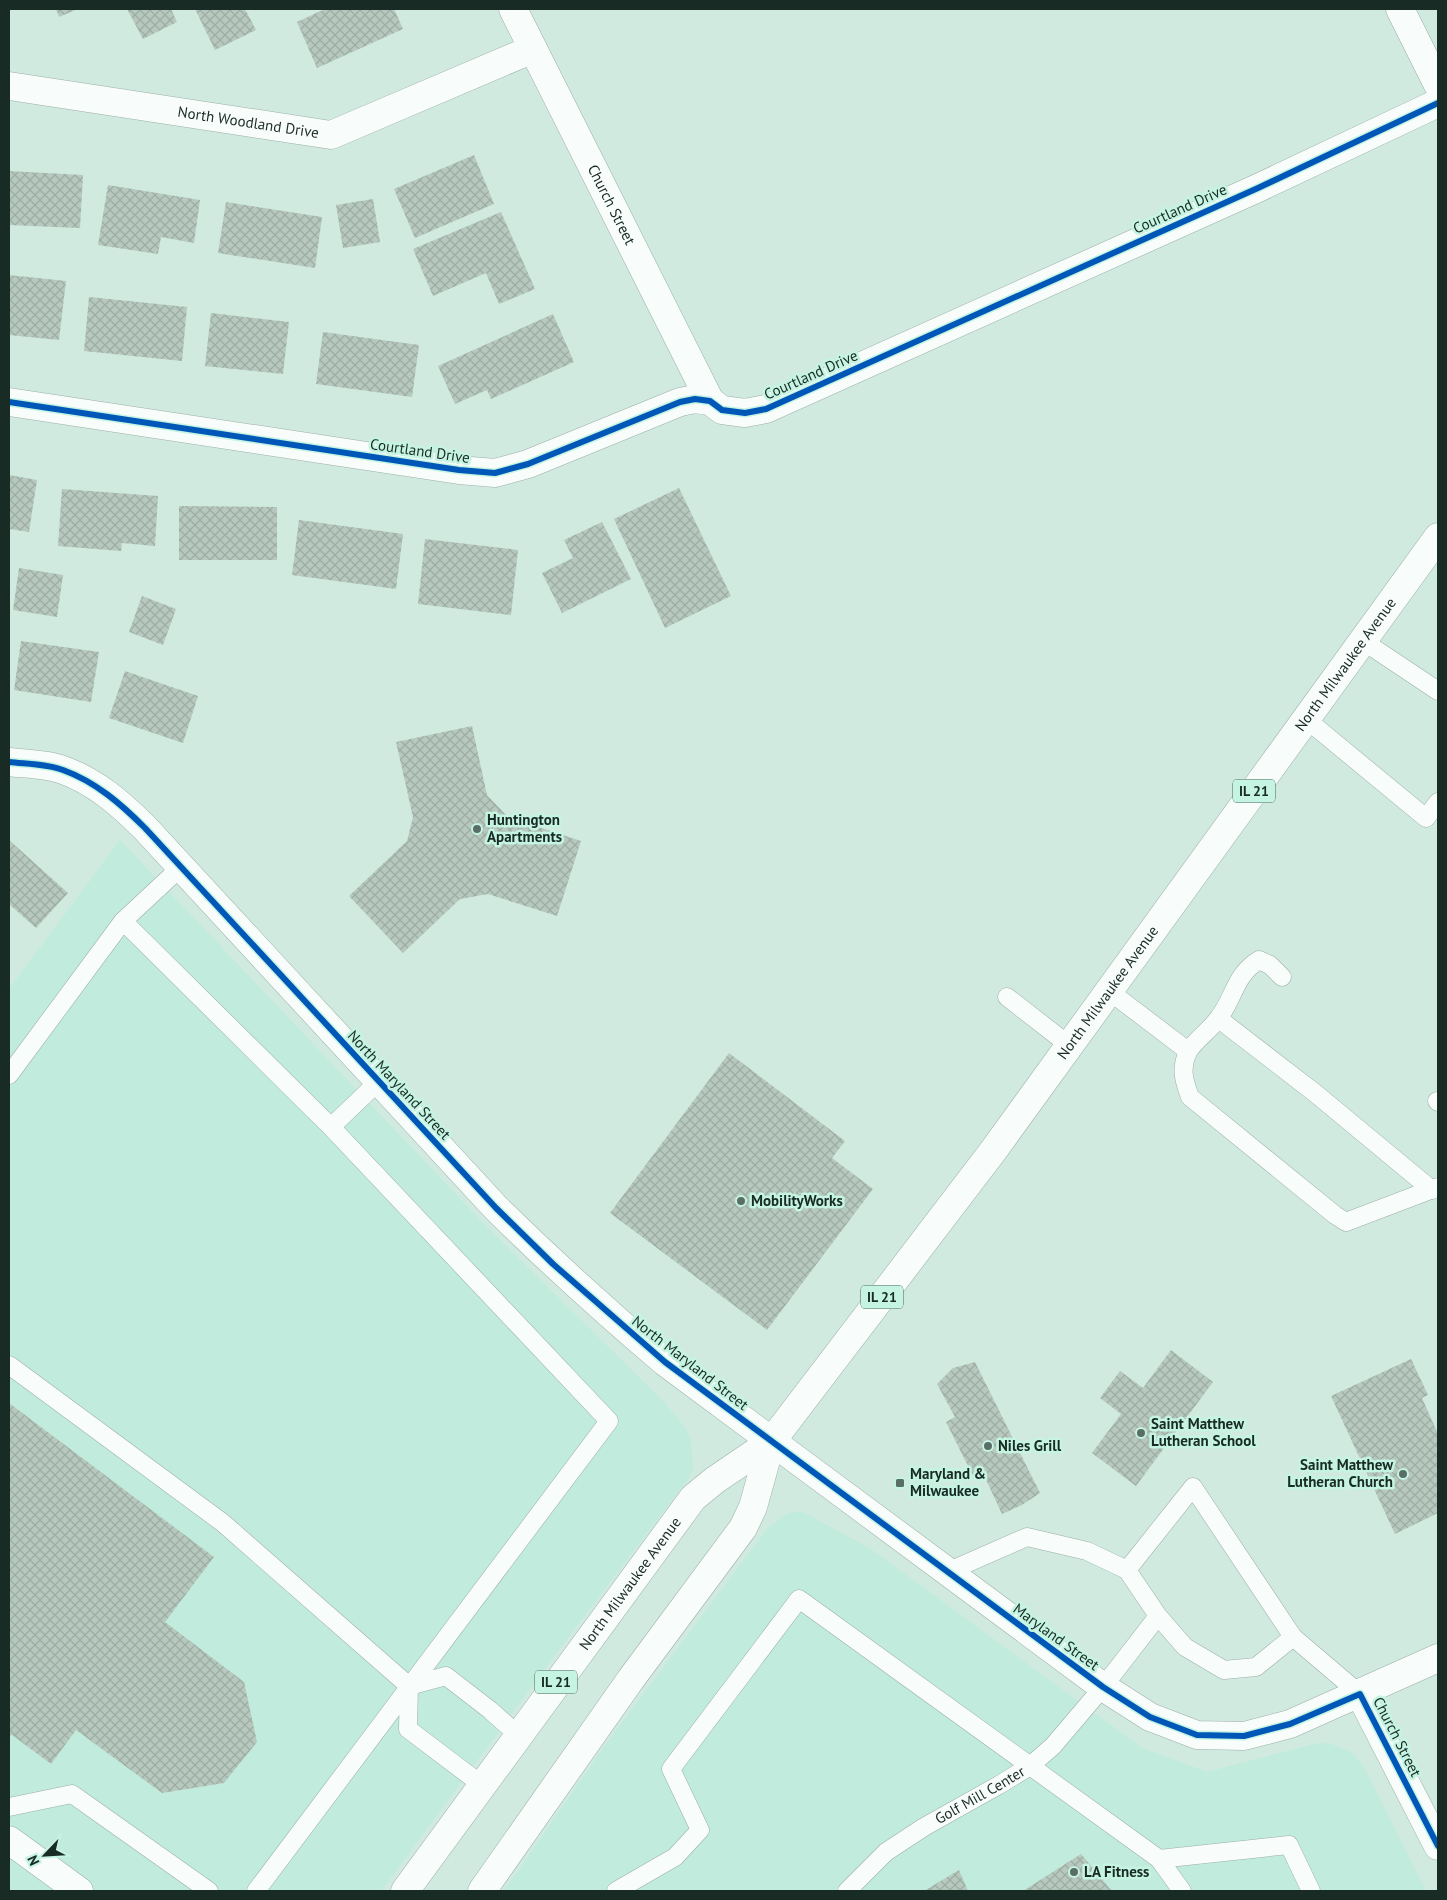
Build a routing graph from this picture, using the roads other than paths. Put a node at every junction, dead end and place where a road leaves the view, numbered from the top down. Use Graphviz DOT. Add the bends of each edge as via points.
graph roads {
  1 [pos="513,9"];
  2 [pos="1400,9"];
  3 [pos="533,49"];
  4 [pos="1438,85"];
  5 [pos="9,86"];
  6 [pos="1438,103"];
  7 [pos="710,401"];
  8 [pos="9,402"];
  9 [pos="1438,537"];
  10 [pos="1363,641"];
  11 [pos="1438,691"];
  12 [pos="1306,719"];
  13 [pos="9,762"];
  14 [pos="1438,802"];
  15 [pos="181,867"];
  16 [pos="124,921"];
  17 [pos="1282,977"];
  18 [pos="1109,991"];
  19 [pos="1007,997"];
  20 [pos="1219,1019"];
  21 [pos="1070,1046"];
  22 [pos="1188,1051"];
  23 [pos="9,1076"];
  24 [pos="379,1081"];
  25 [pos="331,1127"];
  26 [pos="1435,1188"];
  27 [pos="9,1365"];
  28 [pos="771,1442"];
  29 [pos="1127,1570"];
  30 [pos="947,1572"];
  31 [pos="1158,1616"];
  32 [pos="1293,1637"];
  33 [pos="1438,1658"];
  34 [pos="409,1686"];
  35 [pos="1103,1687"];
  36 [pos="1360,1694"];
  37 [pos="518,1735"];
  38 [pos="1030,1766"];
  39 [pos="482,1785"];
  40 [pos="9,1807"];
  41 [pos="9,1840"];
  42 [pos="1438,1846"];
  43 [pos="1159,1859"];
  44 [pos="79,1891"];
  45 [pos="209,1891"];
  46 [pos="256,1891"];
  47 [pos="405,1891"];
  48 [pos="482,1891"];
  49 [pos="616,1891"];
  50 [pos="847,1891"];
  51 [pos="1182,1891"];
  52 [pos="1311,1891"];
  1 -- 3 [label="street, Church Street"];
  2 -- 4 [label="street"];
  3 -- 5 [label="street, North Woodland Drive" via="331,135"];
  3 -- 7 [label="street, Church Street"];
  6 -- 7 [label="street, Courtland Drive" via="1249,192 766,409 745,413 722,410"];
  7 -- 8 [label="street, Courtland Drive" via="680,402 528,464 496,473 449,469"];
  9 -- 10 [label="street, North Milwaukee Avenue / IL 21"];
  10 -- 11 [label="lane"];
  10 -- 12 [label="street, North Milwaukee Avenue / IL 21"];
  12 -- 14 [label="lane" via="1426,818"];
  12 -- 18 [label="street, North Milwaukee Avenue / IL 21"];
  13 -- 15 [label="street, North Maryland Street" via="62,770 96,786 127,811"];
  15 -- 16 [label="lane"];
  15 -- 24 [label="street, North Maryland Street"];
  16 -- 23 [label="lane"];
  16 -- 25 [label="lane"];
  17 -- 20 [label="lane" via="1270,964 1259,960 1249,966 1236,983"];
  18 -- 21 [label="street, North Milwaukee Avenue / IL 21"];
  18 -- 22 [label="lane"];
  19 -- 21 [label="lane"];
  20 -- 22 [label="lane"];
  20 -- 26 [label="lane"];
  21 -- 28 [label="street, North Milwaukee Avenue / IL 21"];
  22 -- 26 [label="lane" via="1182,1076 1190,1097 1346,1222"];
  24 -- 25 [label="lane"];
  24 -- 28 [label="street, North Maryland Street" via="496,1208 560,1270 665,1362"];
  25 -- 34 [label="lane" via="609,1421"];
  27 -- 34 [label="lane" via="223,1523"];
  28 -- 30 [label="street, Maryland Street"];
  28 -- 37 [label="street, North Milwaukee Avenue / IL 21" via="693,1498"];
  28 -- 48 [label="street, North Milwaukee Avenue / IL 21" via="753,1507 742,1528"];
  29 -- 30 [label="lane" via="1087,1551 1027,1537"];
  29 -- 31 [label="lane"];
  29 -- 32 [label="lane" via="1193,1488"];
  30 -- 35 [label="street, Maryland Street"];
  31 -- 32 [label="lane" via="1186,1647 1224,1670 1256,1667"];
  31 -- 35 [label="lane, Golf Mill Center"];
  32 -- 36 [label="lane"];
  33 -- 36 [label="street, Maryland Street"];
  34 -- 37 [label="lane" via="446,1676"];
  34 -- 39 [label="lane" via="408,1729"];
  34 -- 46 [label="lane"];
  35 -- 36 [label="street, Maryland Street" via="1150,1717 1196,1735 1216,1736 1244,1736 1290,1724"];
  35 -- 38 [label="lane, Golf Mill Center" via="1053,1746"];
  36 -- 42 [label="street, Church Street"];
  37 -- 39 [label="street, North Milwaukee Avenue / IL 21"];
  38 -- 43 [label="lane"];
  38 -- 49 [label="lane" via="799,1599 671,1769 700,1830 675,1857"];
  38 -- 50 [label="lane, Golf Mill Center" via="886,1852"];
  39 -- 47 [label="street, North Milwaukee Avenue / IL 21"];
  40 -- 45 [label="lane" via="72,1794"];
  41 -- 44 [label="street"];
  43 -- 51 [label="lane"];
  43 -- 52 [label="lane" via="1289,1845"];
}
